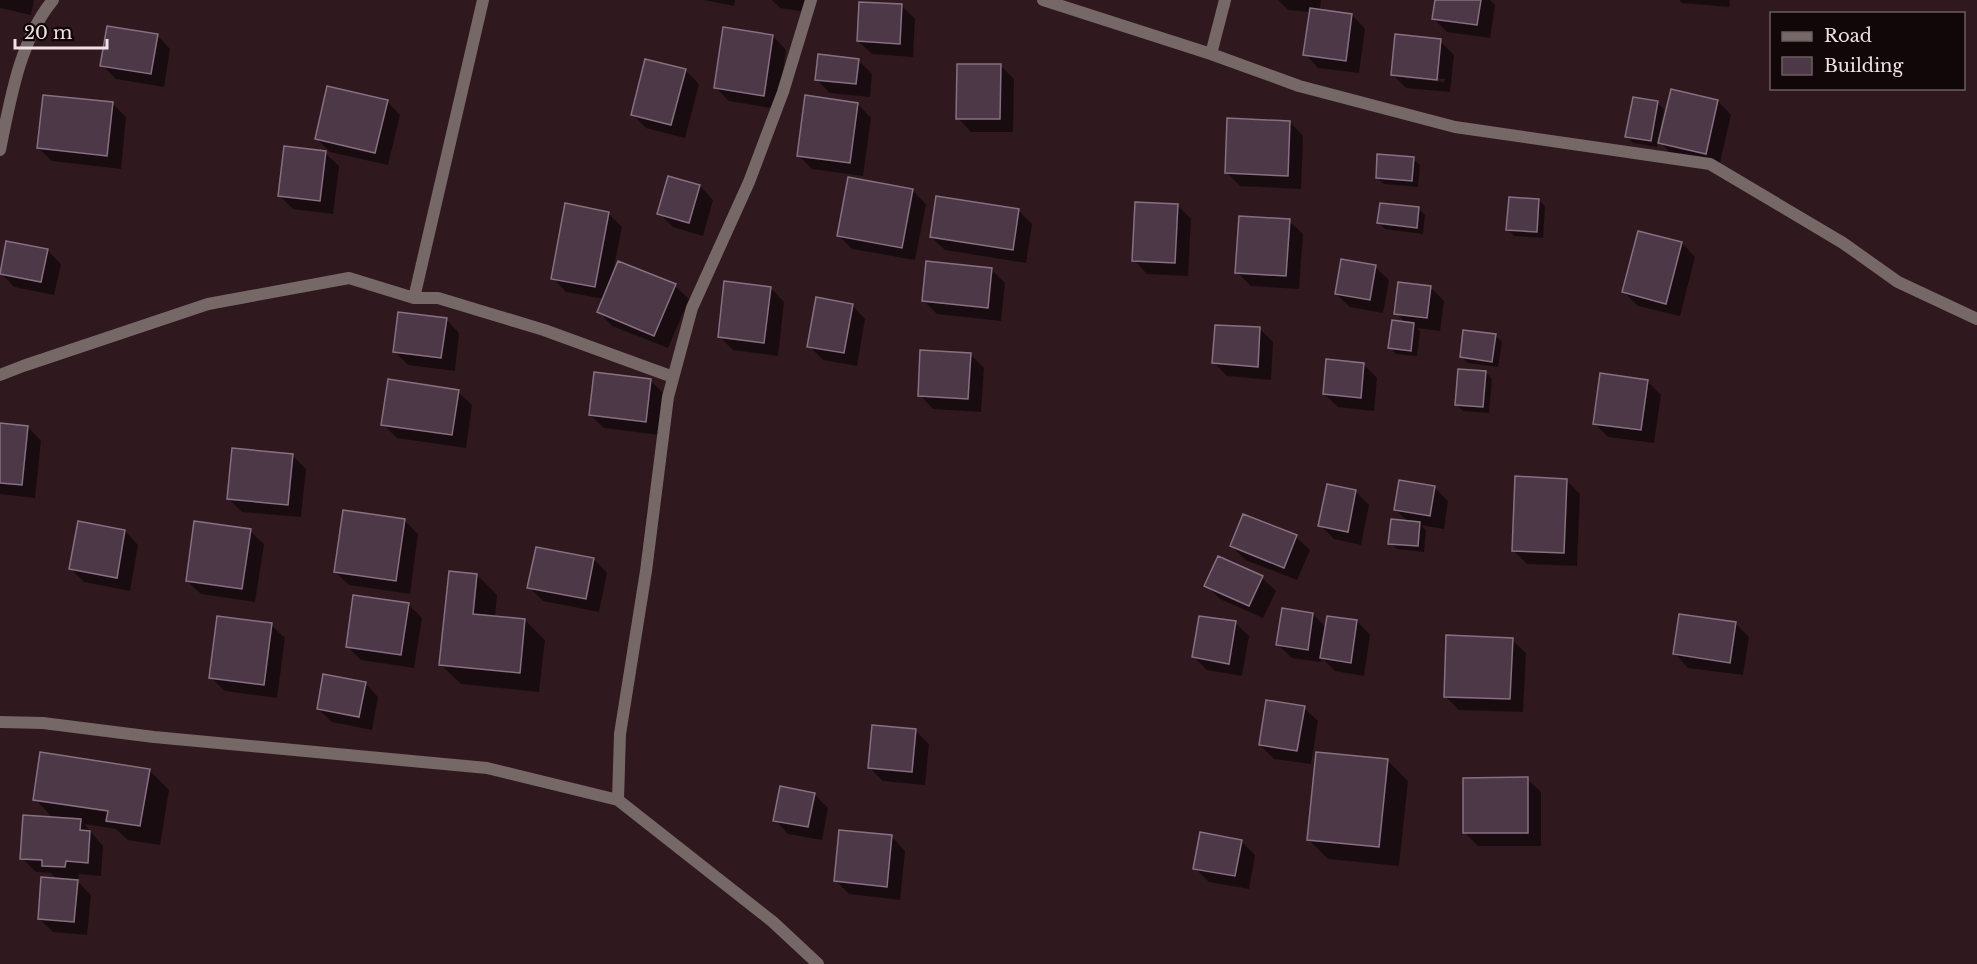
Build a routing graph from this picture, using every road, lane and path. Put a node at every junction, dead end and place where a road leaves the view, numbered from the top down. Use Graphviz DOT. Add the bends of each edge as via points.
graph roads {
  1 [pos="53,0"];
  2 [pos="483,0"];
  3 [pos="811,0"];
  4 [pos="1043,0"];
  5 [pos="1226,0"];
  6 [pos="1211,54"];
  7 [pos="0,150"];
  8 [pos="414,298"];
  9 [pos="1977,319"];
  10 [pos="0,375"];
  11 [pos="673,377"];
  12 [pos="0,722"];
  13 [pos="618,800"];
  14 [pos="818,964"];
  1 -- 7 [label="street" via="28,41"];
  2 -- 8 [label="street"];
  3 -- 11 [label="street" via="750,182 692,308"];
  4 -- 6 [label="street"];
  5 -- 6 [label="street"];
  6 -- 9 [label="street" via="1299,86 1455,127 1710,164 1843,243 1898,282"];
  8 -- 10 [label="street" via="349,278 208,304"];
  8 -- 11 [label="street" via="438,298"];
  11 -- 13 [label="street" via="620,734"];
  12 -- 13 [label="street" via="43,723 487,768"];
  13 -- 14 [label="street" via="773,922"];
}
